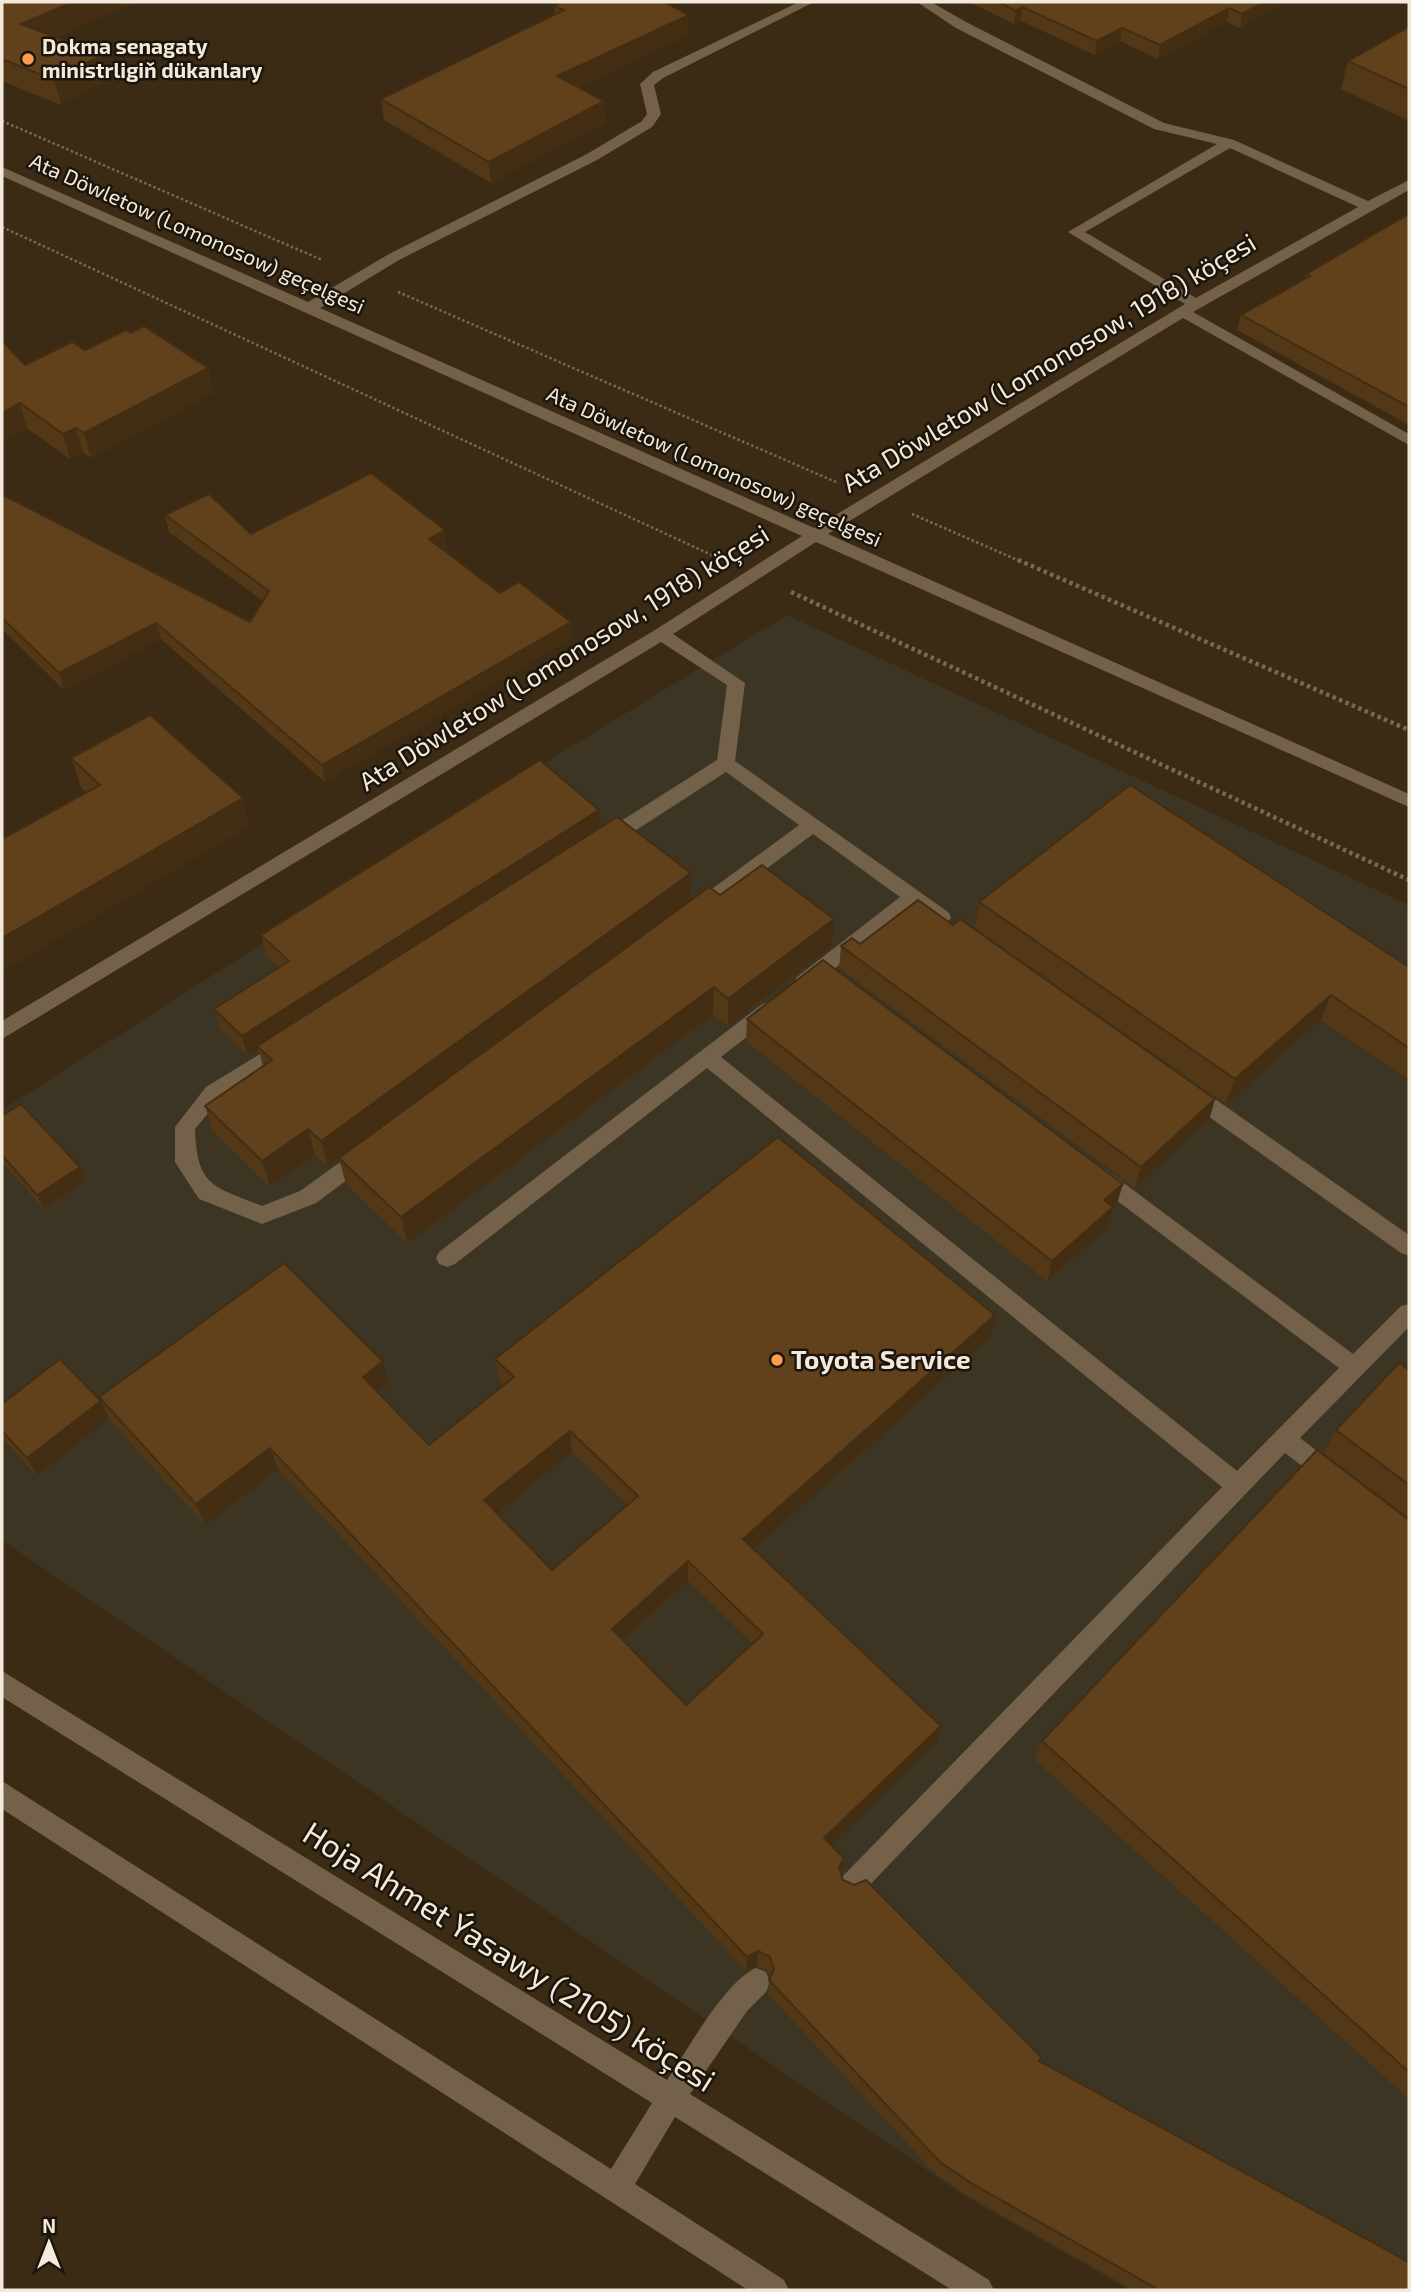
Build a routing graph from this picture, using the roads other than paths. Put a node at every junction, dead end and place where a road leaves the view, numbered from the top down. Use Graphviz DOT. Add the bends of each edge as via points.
graph roads {
  1 [pos="808,2"];
  2 [pos="923,2"];
  3 [pos="1229,143"];
  4 [pos="2,170"];
  5 [pos="1409,184"];
  6 [pos="1370,207"];
  7 [pos="310,307"];
  8 [pos="1189,308"];
  9 [pos="1409,440"];
  10 [pos="813,534"];
  11 [pos="661,634"];
  12 [pos="726,763"];
  13 [pos="1409,801"];
  14 [pos="811,826"];
  15 [pos="586,853"];
  16 [pos="913,897"];
  17 [pos="677,925"];
  18 [pos="958,929"];
  19 [pos="821,968"];
  20 [pos="844,985"];
  21 [pos="2,1031"];
  22 [pos="306,1033"];
  23 [pos="706,1057"];
  24 [pos="1172,1080"];
  25 [pos="375,1148"];
  26 [pos="1077,1159"];
  27 [pos="1409,1247"];
  28 [pos="447,1258"];
  29 [pos="1409,1313"];
  30 [pos="1354,1367"];
  31 [pos="1284,1439"];
  32 [pos="1239,1487"];
  33 [pos="1347,1487"];
  34 [pos="2,1683"];
  35 [pos="2,1794"];
  36 [pos="852,1885"];
  37 [pos="756,1982"];
  38 [pos="671,2098"];
  39 [pos="616,2188"];
  40 [pos="774,2290"];
  41 [pos="979,2290"];
  1 -- 7 [label="street" via="658,75 647,84 653,114 648,124 394,257"];
  2 -- 3 [label="street" via="1159,126"];
  3 -- 6 [label="street"];
  3 -- 8 [label="street" via="1075,232"];
  4 -- 7 [label="street, Ata Döwletow (Lomonosow) geçelgesi"];
  5 -- 6 [label="street, Ata Döwletow (Lomonosow, 1918) köçesi"];
  6 -- 8 [label="street, Ata Döwletow (Lomonosow, 1918) köçesi"];
  7 -- 10 [label="street, Ata Döwletow (Lomonosow) geçelgesi"];
  8 -- 9 [label="street"];
  8 -- 10 [label="street, Ata Döwletow (Lomonosow, 1918) köçesi"];
  10 -- 11 [label="street, Ata Döwletow (Lomonosow, 1918) köçesi"];
  10 -- 13 [label="street, Ata Döwletow (Lomonosow) geçelgesi"];
  11 -- 12 [label="street" via="736,683"];
  11 -- 21 [label="street, Ata Döwletow (Lomonosow, 1918) köçesi"];
  12 -- 14 [label="street"];
  12 -- 15 [label="street"];
  14 -- 16 [label="street"];
  14 -- 17 [label="street"];
  16 -- 18 [label="street"];
  16 -- 19 [label="street"];
  19 -- 20 [label="street"];
  19 -- 23 [label="street"];
  22 -- 25 [label="street" via="213,1093 185,1127 186,1162 207,1194 262,1215 308,1197"];
  23 -- 28 [label="street"];
  23 -- 32 [label="street"];
  24 -- 27 [label="street"];
  26 -- 30 [label="street"];
  29 -- 30 [label="street"];
  30 -- 31 [label="street"];
  31 -- 32 [label="street"];
  31 -- 33 [label="street"];
  32 -- 36 [label="street"];
  34 -- 38 [label="street, Hoja Ahmet Ýasawy (2105) köçesi"];
  35 -- 39 [label="street"];
  37 -- 38 [label="street" via="737,2001"];
  38 -- 39 [label="street"];
  38 -- 41 [label="street, Hoja Ahmet Ýasawy (2105) köçesi"];
  39 -- 40 [label="street"];
}
